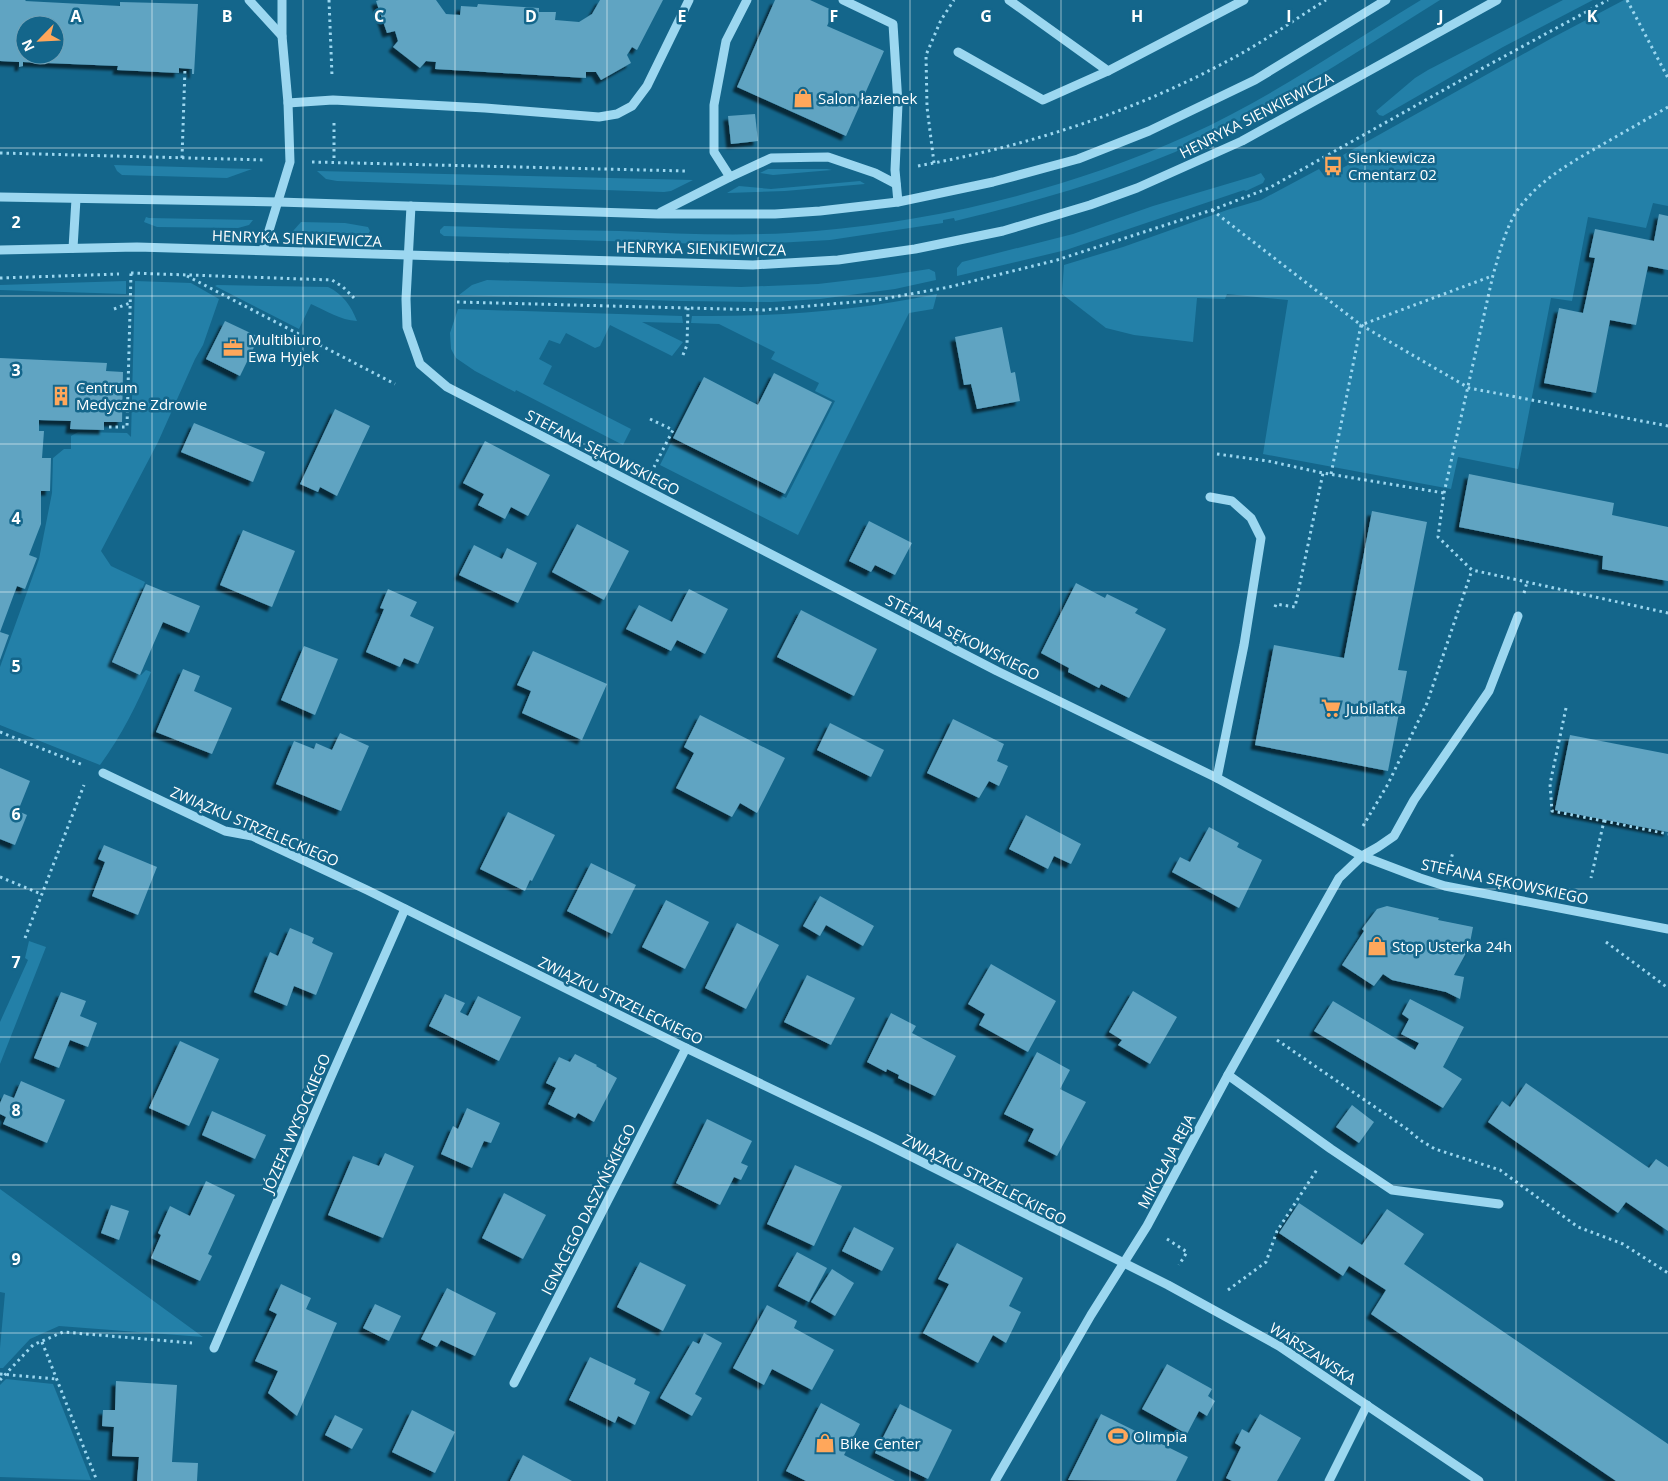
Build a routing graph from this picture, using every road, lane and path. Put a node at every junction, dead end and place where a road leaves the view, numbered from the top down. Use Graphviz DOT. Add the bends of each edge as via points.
graph roads {
  1 [pos="249,0"];
  2 [pos="282,0"];
  3 [pos="689,0"];
  4 [pos="747,0"];
  5 [pos="843,0"];
  6 [pos="954,0"];
  7 [pos="1009,0"];
  8 [pos="1244,0"];
  9 [pos="1326,0"];
  10 [pos="1386,0"];
  11 [pos="1497,0"];
  12 [pos="1627,0"];
  13 [pos="282,36"];
  14 [pos="958,52"];
  15 [pos="185,68"];
  16 [pos="1108,71"];
  17 [pos="1668,78"];
  18 [pos="288,103"];
  19 [pos="1668,107"];
  20 [pos="0,153"];
  21 [pos="182,158"];
  22 [pos="267,160"];
  23 [pos="308,162"];
  24 [pos="934,163"];
  25 [pos="921,166"];
  26 [pos="694,171"];
  27 [pos="730,177"];
  28 [pos="896,184"];
  29 [pos="0,197"];
  30 [pos="76,199"];
  31 [pos="278,202"];
  32 [pos="898,202"];
  33 [pos="411,206"];
  34 [pos="1212,210"];
  35 [pos="658,214"];
  36 [pos="73,248"];
  37 [pos="0,250"];
  38 [pos="263,250"];
  39 [pos="410,254"];
  40 [pos="131,273"];
  41 [pos="184,275"];
  42 [pos="1493,275"];
  43 [pos="0,278"];
  44 [pos="354,298"];
  45 [pos="130,303"];
  46 [pos="688,308"];
  47 [pos="114,309"];
  48 [pos="1361,325"];
  49 [pos="683,356"];
  50 [pos="395,384"];
  51 [pos="1469,388"];
  52 [pos="650,419"];
  53 [pos="1668,426"];
  54 [pos="109,427"];
  55 [pos="1217,454"];
  56 [pos="656,464"];
  57 [pos="1323,473"];
  58 [pos="1331,474"];
  59 [pos="1444,493"];
  60 [pos="1210,497"];
  61 [pos="1472,570"];
  62 [pos="1668,613"];
  63 [pos="1274,614"];
  64 [pos="1518,616"];
  65 [pos="1566,708"];
  66 [pos="0,732"];
  67 [pos="88,767"];
  68 [pos="103,774"];
  69 [pos="1217,778"];
  70 [pos="1604,821"];
  71 [pos="1362,829"];
  72 [pos="1668,834"];
  73 [pos="1453,852"];
  74 [pos="1362,856"];
  75 [pos="1448,869"];
  76 [pos="0,877"];
  77 [pos="1591,878"];
  78 [pos="41,894"];
  79 [pos="405,909"];
  80 [pos="1668,929"];
  81 [pos="25,938"];
  82 [pos="1606,942"];
  83 [pos="1668,988"];
  84 [pos="1277,1040"];
  85 [pos="686,1048"];
  86 [pos="1228,1075"];
  87 [pos="1330,1149"];
  88 [pos="1499,1204"];
  89 [pos="1123,1263"];
  90 [pos="1668,1273"];
  91 [pos="1228,1290"];
  92 [pos="42,1342"];
  93 [pos="214,1348"];
  94 [pos="0,1374"];
  95 [pos="6,1374"];
  96 [pos="56,1378"];
  97 [pos="0,1380"];
  98 [pos="514,1383"];
  99 [pos="1368,1405"];
  100 [pos="97,1481"];
  101 [pos="995,1481"];
  102 [pos="1328,1481"];
  103 [pos="1479,1481"];
  1 -- 13 [label="street"];
  2 -- 13 [label="street"];
  3 -- 18 [label="street" via="647,86 632,106 617,114 599,116 333,100"];
  4 -- 27 [label="street" via="726,41 714,104 714,152"];
  5 -- 28 [label="street" via="893,24 898,104"];
  6 -- 24 [label="path" via="941,20 926,55 927,107"];
  7 -- 16 [label="street"];
  8 -- 16 [label="street"];
  9 -- 24 [label="path" via="1233,58 1145,100 1039,138"];
  10 -- 32 [label="street, HENRYKA SIENKIEWICZA" via="1255,80 1149,131 1078,159 993,182"];
  11 -- 39 [label="street, HENRYKA SIENKIEWICZA" via="1242,141 1137,188 1003,231 838,260 753,265"];
  12 -- 17 [label="path"];
  13 -- 18 [label="street"];
  14 -- 16 [label="street" via="1043,100"];
  15 -- 21 [label="path"];
  18 -- 31 [label="street" via="290,162"];
  19 -- 42 [label="path" via="1573,161 1530,195 1515,214"];
  20 -- 21 [label="path"];
  21 -- 22 [label="path"];
  23 -- 26 [label="path"];
  24 -- 25 [label="path"];
  27 -- 28 [label="street" via="771,158 828,157"];
  27 -- 35 [label="street"];
  28 -- 32 [label="street"];
  29 -- 30 [label="street, HENRYKA SIENKIEWICZA"];
  30 -- 31 [label="street, HENRYKA SIENKIEWICZA"];
  30 -- 36 [label="street"];
  31 -- 33 [label="street, HENRYKA SIENKIEWICZA"];
  31 -- 38 [label="street"];
  32 -- 35 [label="street, HENRYKA SIENKIEWICZA" via="820,212"];
  33 -- 35 [label="street, HENRYKA SIENKIEWICZA"];
  33 -- 39 [label="street, STEFANA SĘKOWSKIEGO"];
  34 -- 48 [label="path"];
  36 -- 37 [label="street, HENRYKA SIENKIEWICZA"];
  36 -- 38 [label="street, HENRYKA SIENKIEWICZA"];
  38 -- 39 [label="street, HENRYKA SIENKIEWICZA"];
  39 -- 69 [label="street, STEFANA SĘKOWSKIEGO" via="407,327 420,364 447,387 997,671"];
  40 -- 41 [label="path"];
  40 -- 43 [label="path"];
  40 -- 45 [label="path"];
  41 -- 44 [label="path" via="332,280"];
  41 -- 50 [label="path"];
  42 -- 48 [label="path"];
  42 -- 51 [label="path"];
  45 -- 47 [label="path"];
  45 -- 54 [label="path" via="127,427"];
  46 -- 49 [label="path" via="687,345"];
  48 -- 51 [label="path"];
  48 -- 58 [label="path"];
  51 -- 53 [label="path"];
  51 -- 59 [label="path"];
  52 -- 56 [label="path" via="673,430"];
  55 -- 57 [label="path"];
  57 -- 58 [label="path"];
  57 -- 63 [label="path" via="1294,606 1276,604"];
  58 -- 59 [label="path"];
  59 -- 61 [label="path" via="1438,537"];
  60 -- 69 [label="street" via="1232,502 1251,518 1260,538 1244,645"];
  61 -- 62 [label="path"];
  61 -- 71 [label="path" via="1426,703 1388,784"];
  64 -- 74 [label="street, MIKOŁAJA REJA" via="1489,691 1414,800 1394,836"];
  65 -- 70 [label="path" via="1550,784 1552,811"];
  66 -- 67 [label="path"];
  67 -- 68 [label="path"];
  67 -- 78 [label="path" via="85,783"];
  68 -- 79 [label="street, ZWIĄZKU STRZELECKIEGO" via="225,831 252,836"];
  69 -- 74 [label="street, STEFANA SĘKOWSKIEGO"];
  70 -- 72 [label="path"];
  70 -- 77 [label="path"];
  73 -- 75 [label="path"];
  74 -- 80 [label="street, STEFANA SĘKOWSKIEGO" via="1445,886"];
  74 -- 86 [label="street, MIKOŁAJA REJA" via="1339,878"];
  76 -- 78 [label="path"];
  78 -- 81 [label="path"];
  79 -- 85 [label="street, ZWIĄZKU STRZELECKIEGO"];
  79 -- 93 [label="street, JÓZEFA WYSOCKIEGO"];
  82 -- 83 [label="path"];
  84 -- 90 [label="path" via="1435,1149 1500,1170 1578,1227 1623,1244"];
  85 -- 89 [label="street, ZWIĄZKU STRZELECKIEGO"];
  85 -- 98 [label="street, IGNACEGO DASZYŃSKIEGO"];
  86 -- 87 [label="street"];
  86 -- 89 [label="street, MIKOŁAJA REJA" via="1147,1226"];
  87 -- 88 [label="street" via="1392,1190"];
  87 -- 91 [label="path" via="1277,1231 1266,1262"];
  89 -- 99 [label="street, WARSZAWSKA" via="1279,1346"];
  89 -- 101 [label="street, MIKOŁAJA REJA"];
  92 -- 93 [label="path" via="64,1332 199,1343"];
  92 -- 95 [label="path" via="33,1345"];
  92 -- 96 [label="path"];
  94 -- 95 [label="path"];
  95 -- 96 [label="path"];
  95 -- 97 [label="path"];
  96 -- 100 [label="path"];
  99 -- 102 [label="street"];
  99 -- 103 [label="street, WARSZAWSKA"];
}
